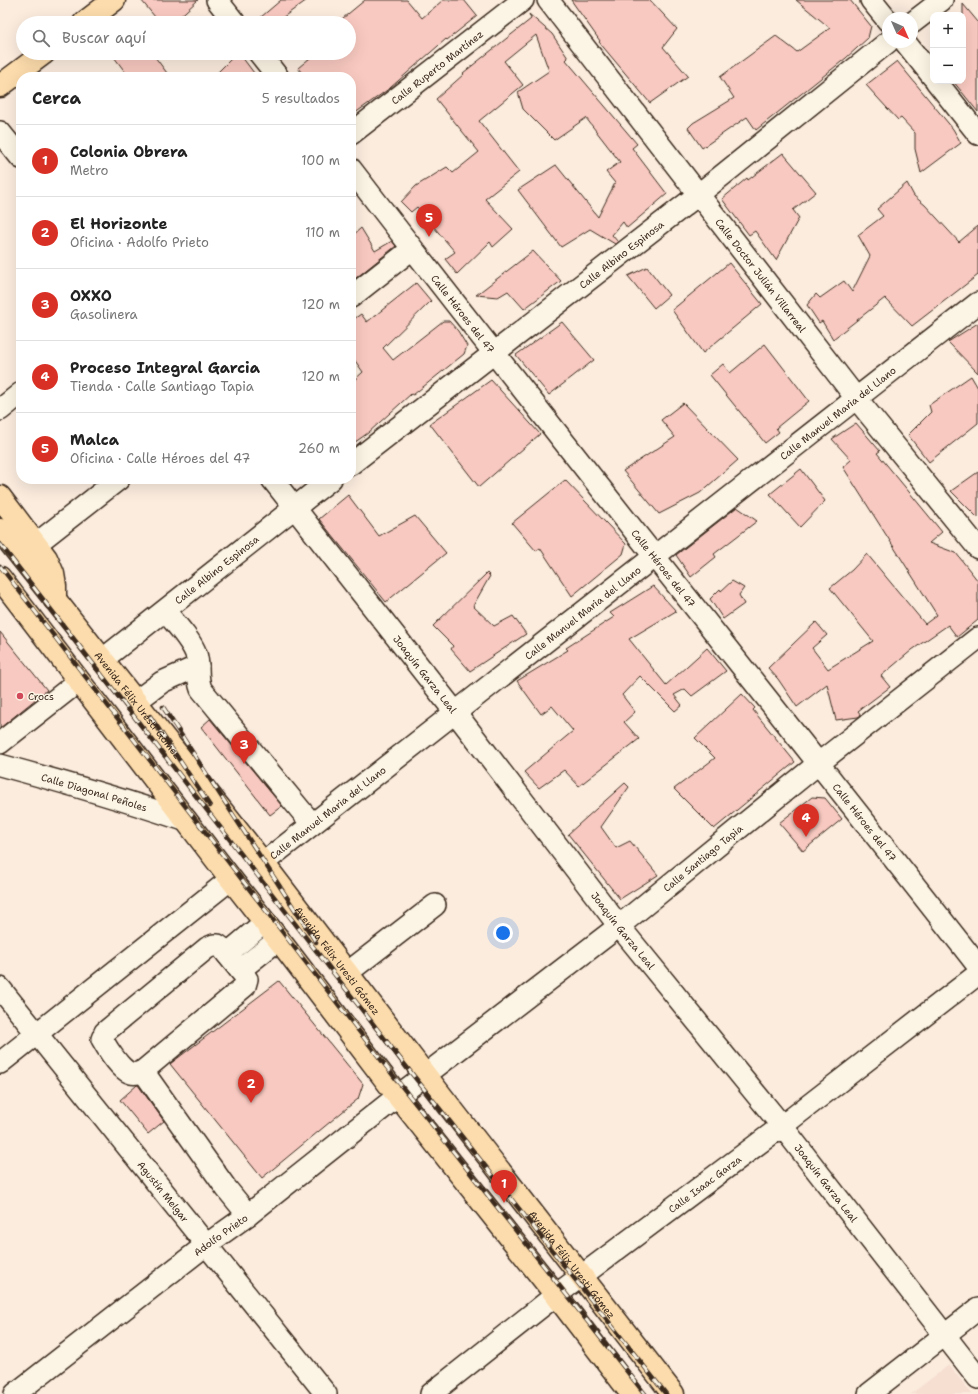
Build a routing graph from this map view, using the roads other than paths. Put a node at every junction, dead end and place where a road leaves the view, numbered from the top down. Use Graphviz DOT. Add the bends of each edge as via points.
graph roads {
  1 [pos="114,0"];
  2 [pos="217,0"];
  3 [pos="523,0"];
  4 [pos="548,0"];
  5 [pos="871,0"];
  6 [pos="942,0"];
  7 [pos="882,14"];
  8 [pos="93,16"];
  9 [pos="230,16"];
  10 [pos="918,18"];
  11 [pos="882,47"];
  12 [pos="910,48"];
  13 [pos="35,60"];
  14 [pos="265,60"];
  15 [pos="19,72"];
  16 [pos="274,72"];
  17 [pos="16,74"];
  18 [pos="930,74"];
  19 [pos="938,84"];
  20 [pos="0,86"];
  21 [pos="356,130"];
  22 [pos="0,132"];
  23 [pos="978,134"];
  24 [pos="16,152"];
  25 [pos="356,176"];
  26 [pos="699,194"];
  27 [pos="412,249"];
  28 [pos="356,293"];
  29 [pos="978,303"];
  30 [pos="494,352"];
  31 [pos="16,397"];
  32 [pos="856,398"];
  33 [pos="0,410"];
  34 [pos="356,460"];
  35 [pos="113,484"];
  36 [pos="276,484"];
  37 [pos="325,484"];
  38 [pos="0,497"];
  39 [pos="295,507"];
  40 [pos="0,530"];
  41 [pos="36,544"];
  42 [pos="978,548"];
  43 [pos="654,556"];
  44 [pos="0,578"];
  45 [pos="55,600"];
  46 [pos="0,602"];
  47 [pos="165,610"];
  48 [pos="33,620"];
  49 [pos="978,638"];
  50 [pos="102,660"];
  51 [pos="198,666"];
  52 [pos="79,681"];
  53 [pos="135,702"];
  54 [pos="455,712"];
  55 [pos="0,743"];
  56 [pos="819,763"];
  57 [pos="0,765"];
  58 [pos="187,821"];
  59 [pos="312,824"];
  60 [pos="263,863"];
  61 [pos="231,879"];
  62 [pos="435,905"];
  63 [pos="265,922"];
  64 [pos="619,926"];
  65 [pos="279,939"];
  66 [pos="227,954"];
  67 [pos="978,966"];
  68 [pos="240,970"];
  69 [pos="347,972"];
  70 [pos="978,974"];
  71 [pos="0,988"];
  72 [pos="35,1034"];
  73 [pos="0,1063"];
  74 [pos="143,1071"];
  75 [pos="425,1075"];
  76 [pos="398,1096"];
  77 [pos="782,1126"];
  78 [pos="248,1214"];
  79 [pos="206,1245"];
  80 [pos="581,1276"];
  81 [pos="556,1295"];
  82 [pos="978,1309"];
  83 [pos="945,1335"];
  84 [pos="978,1378"];
  85 [pos="15,1394"];
  86 [pos="326,1394"];
  87 [pos="431,1394"];
  88 [pos="632,1394"];
  89 [pos="673,1394"];
  90 [pos="869,1394"];
  1 -- 8 [label="main road"];
  2 -- 9 [label="street"];
  3 -- 21 [label="street, Calle Ruperto Martínez"];
  4 -- 26 [label="street, Calle Doctor Julián Villarreal"];
  5 -- 7 [label="street"];
  6 -- 10 [label="street"];
  11 -- 26 [label="street, Calle Albino Espinosa"];
  12 -- 18 [label="street"];
  13 -- 15 [label="main road"];
  14 -- 16 [label="street"];
  17 -- 20 [label="main road"];
  19 -- 23 [label="street"];
  22 -- 24 [label="street"];
  25 -- 27 [label="street, Calle Héroes del 47"];
  26 -- 30 [label="street, Calle Albino Espinosa"];
  26 -- 32 [label="street, Calle Doctor Julián Villarreal"];
  27 -- 28 [label="street"];
  27 -- 30 [label="street, Calle Héroes del 47"];
  29 -- 32 [label="street, Calle Manuel Maria del Llano"];
  30 -- 34 [label="street, Calle Albino Espinosa"];
  30 -- 43 [label="street, Calle Héroes del 47"];
  31 -- 33 [label="street"];
  32 -- 42 [label="street, Calle Doctor Julián Villarreal"];
  32 -- 43 [label="street, Calle Manuel Maria del Llano"];
  35 -- 41 [label="street"];
  36 -- 39 [label="street, Joaquín Garza Leal"];
  37 -- 39 [label="street, Calle Albino Espinosa"];
  38 -- 41 [label="main road"];
  39 -- 47 [label="street, Calle Albino Espinosa"];
  39 -- 54 [label="street, Joaquín Garza Leal"];
  40 -- 45 [label="main road, Avenida Félix Uresti Gómez"];
  41 -- 45 [label="main road" via="53,574"];
  43 -- 54 [label="street, Calle Manuel Maria del Llano"];
  43 -- 56 [label="street, Calle Héroes del 47"];
  44 -- 48 [label="main road"];
  45 -- 50 [label="main road, Avenida Félix Uresti Gómez"];
  46 -- 48 [label="main road" via="17,614"];
  47 -- 50 [label="street, Calle Albino Espinosa"];
  47 -- 51 [label="street" via="193,647"];
  48 -- 52 [label="main road"];
  49 -- 56 [label="street, Calle Santiago Tapia"];
  50 -- 53 [label="main road, Avenida Félix Uresti Gómez"];
  51 -- 53 [label="street" via="162,682"];
  51 -- 59 [label="street" via="201,688"];
  52 -- 55 [label="street"];
  52 -- 58 [label="main road"];
  53 -- 60 [label="main road, Avenida Félix Uresti Gómez"];
  54 -- 59 [label="street, Calle Manuel Maria del Llano"];
  54 -- 64 [label="street, Joaquín Garza Leal"];
  56 -- 64 [label="street, Calle Santiago Tapia"];
  56 -- 67 [label="street, Calle Héroes del 47"];
  57 -- 58 [label="street, Calle Diagonal Peñoles" via="119,798"];
  58 -- 61 [label="main road"];
  59 -- 60 [label="street, Calle Manuel Maria del Llano"];
  60 -- 69 [label="main road, Avenida Félix Uresti Gómez"];
  61 -- 63 [label="main road"];
  61 -- 72 [label="street"];
  62 -- 69 [label="street"];
  63 -- 65 [label="main road"];
  63 -- 66 [label="street"];
  64 -- 75 [label="street, Calle Santiago Tapia"];
  64 -- 77 [label="street, Joaquín Garza Leal"];
  65 -- 68 [label="street"];
  65 -- 76 [label="main road"];
  66 -- 68 [label="street"];
  66 -- 74 [label="street" via="218,945 207,948 105,1032 102,1039 122,1068 131,1074"];
  68 -- 74 [label="street" via="247,979 243,990"];
  69 -- 75 [label="main road, Avenida Félix Uresti Gómez"];
  70 -- 77 [label="street, Calle Isaac Garza"];
  71 -- 72 [label="street, Agustín Melgar"];
  72 -- 73 [label="street"];
  72 -- 79 [label="street, Agustín Melgar"];
  74 -- 78 [label="street" via="226,1188"];
  75 -- 76 [label="street, Adolfo Prieto"];
  75 -- 80 [label="main road, Avenida Félix Uresti Gómez"];
  76 -- 78 [label="street, Adolfo Prieto"];
  76 -- 81 [label="main road"];
  77 -- 80 [label="street, Calle Isaac Garza"];
  77 -- 83 [label="street, Joaquín Garza Leal"];
  78 -- 79 [label="street, Adolfo Prieto"];
  79 -- 85 [label="street, Adolfo Prieto"];
  79 -- 86 [label="street, Agustín Melgar"];
  80 -- 81 [label="street, Calle Isaac Garza"];
  80 -- 89 [label="main road, Avenida Félix Uresti Gómez"];
  81 -- 87 [label="street, Calle Isaac Garza"];
  81 -- 88 [label="main road"];
  82 -- 83 [label="street"];
  83 -- 84 [label="street, Joaquín Garza Leal"];
  83 -- 90 [label="street"];
}
